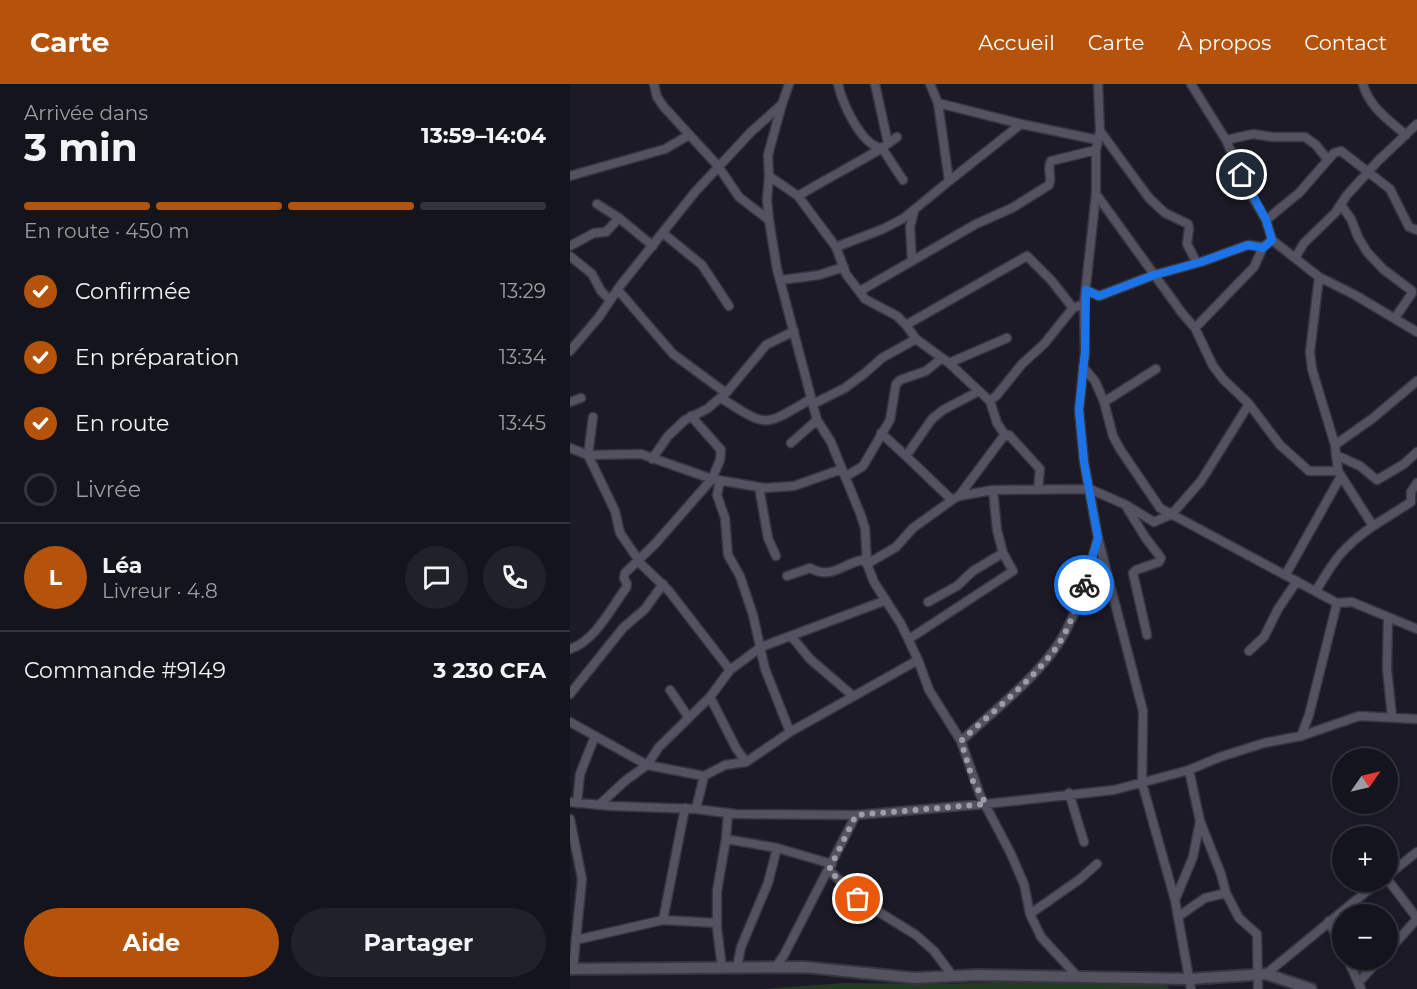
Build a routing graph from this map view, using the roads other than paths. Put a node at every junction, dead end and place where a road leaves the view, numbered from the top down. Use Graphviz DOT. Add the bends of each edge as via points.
graph roads {
  1 [pos="654,84"];
  2 [pos="789,84"];
  3 [pos="838,84"];
  4 [pos="875,84"];
  5 [pos="930,84"];
  6 [pos="1098,84"];
  7 [pos="1191,84"];
  8 [pos="1362,84"];
  9 [pos="938,103"];
  10 [pos="782,104"];
  11 [pos="1021,124"];
  12 [pos="1416,126"];
  13 [pos="689,135"];
  14 [pos="1406,135"];
  15 [pos="1099,136"];
  16 [pos="897,137"];
  17 [pos="1226,140"];
  18 [pos="885,146"];
  19 [pos="1096,150"];
  20 [pos="1328,160"];
  21 [pos="718,166"];
  22 [pos="1369,170"];
  23 [pos="570,176"];
  24 [pos="769,176"];
  25 [pos="903,180"];
  26 [pos="949,181"];
  27 [pos="1096,194"];
  28 [pos="798,196"];
  29 [pos="597,204"];
  30 [pos="1341,205"];
  31 [pos="914,211"];
  32 [pos="619,218"];
  33 [pos="769,220"];
  34 [pos="1266,220"];
  35 [pos="1417,230"];
  36 [pos="664,234"];
  37 [pos="1272,240"];
  38 [pos="570,246"];
  39 [pos="653,246"];
  40 [pos="836,246"];
  41 [pos="1263,248"];
  42 [pos="570,256"];
  43 [pos="1294,258"];
  44 [pos="912,260"];
  45 [pos="1197,263"];
  46 [pos="844,267"];
  47 [pos="1154,275"];
  48 [pos="1319,277"];
  49 [pos="780,280"];
  50 [pos="618,290"];
  51 [pos="1086,290"];
  52 [pos="860,291"];
  53 [pos="610,300"];
  54 [pos="1084,304"];
  55 [pos="729,306"];
  56 [pos="1073,308"];
  57 [pos="1395,318"];
  58 [pos="906,325"];
  59 [pos="1195,328"];
  60 [pos="794,332"];
  61 [pos="1417,332"];
  62 [pos="1007,338"];
  63 [pos="916,339"];
  64 [pos="570,351"];
  65 [pos="945,361"];
  66 [pos="1083,367"];
  67 [pos="1156,369"];
  68 [pos="1417,381"];
  69 [pos="979,391"];
  70 [pos="723,395"];
  71 [pos="581,398"];
  72 [pos="990,400"];
  73 [pos="570,402"];
  74 [pos="812,402"];
  75 [pos="1104,402"];
  76 [pos="1249,404"];
  77 [pos="691,416"];
  78 [pos="593,417"];
  79 [pos="817,420"];
  80 [pos="881,434"];
  81 [pos="1005,435"];
  82 [pos="791,443"];
  83 [pos="1335,445"];
  84 [pos="570,448"];
  85 [pos="1417,452"];
  86 [pos="588,455"];
  87 [pos="1336,455"];
  88 [pos="906,456"];
  89 [pos="652,459"];
  90 [pos="843,473"];
  91 [pos="1339,474"];
  92 [pos="716,480"];
  93 [pos="1417,483"];
  94 [pos="759,487"];
  95 [pos="1038,489"];
  96 [pos="1090,489"];
  97 [pos="993,490"];
  98 [pos="955,498"];
  99 [pos="1126,505"];
  100 [pos="1414,505"];
  101 [pos="1172,514"];
  102 [pos="1373,526"];
  103 [pos="1098,538"];
  104 [pos="1003,553"];
  105 [pos="776,556"];
  106 [pos="639,560"];
  107 [pos="867,564"];
  108 [pos="1286,574"];
  109 [pos="787,576"];
  110 [pos="1297,581"];
  111 [pos="663,584"];
  112 [pos="1316,591"];
  113 [pos="884,601"];
  114 [pos="928,602"];
  115 [pos="1337,603"];
  116 [pos="1388,618"];
  117 [pos="1417,629"];
  118 [pos="1147,635"];
  119 [pos="791,636"];
  120 [pos="909,639"];
  121 [pos="761,648"];
  122 [pos="570,649"];
  123 [pos="1249,651"];
  124 [pos="918,660"];
  125 [pos="730,670"];
  126 [pos="669,690"];
  127 [pos="570,694"];
  128 [pos="854,696"];
  129 [pos="710,697"];
  130 [pos="1392,717"];
  131 [pos="689,718"];
  132 [pos="1417,719"];
  133 [pos="570,722"];
  134 [pos="790,732"];
  135 [pos="595,736"];
  136 [pos="1301,736"];
  137 [pos="961,741"];
  138 [pos="746,762"];
  139 [pos="647,765"];
  140 [pos="1189,770"];
  141 [pos="704,776"];
  142 [pos="1142,783"];
  143 [pos="1069,794"];
  144 [pos="573,802"];
  145 [pos="986,804"];
  146 [pos="599,805"];
  147 [pos="685,808"];
  148 [pos="696,809"];
  149 [pos="728,813"];
  150 [pos="856,815"];
  151 [pos="570,819"];
  152 [pos="1200,821"];
  153 [pos="726,839"];
  154 [pos="1084,842"];
  155 [pos="777,848"];
  156 [pos="1417,852"];
  157 [pos="1097,864"];
  158 [pos="830,867"];
  159 [pos="1398,867"];
  160 [pos="1365,892"];
  161 [pos="1397,892"];
  162 [pos="1226,893"];
  163 [pos="1175,900"];
  164 [pos="1417,901"];
  165 [pos="1410,909"];
  166 [pos="1030,914"];
  167 [pos="1179,916"];
  168 [pos="1417,918"];
  169 [pos="663,920"];
  170 [pos="1329,921"];
  171 [pos="717,923"];
  172 [pos="1332,927"];
  173 [pos="576,940"];
  174 [pos="1398,940"];
  175 [pos="571,968"];
  176 [pos="722,968"];
  177 [pos="737,968"];
  178 [pos="775,968"];
  179 [pos="1353,970"];
  180 [pos="1371,970"];
  181 [pos="1262,974"];
  182 [pos="952,975"];
  183 [pos="1077,976"];
  184 [pos="1190,984"];
  185 [pos="1360,985"];
  186 [pos="1258,989"];
  187 [pos="1311,989"];
  1 -- 13 [label="street" via="657,97"];
  2 -- 10 [label="street"];
  3 -- 18 [label="street" via="859,130 875,147"];
  4 -- 18 [label="street"];
  5 -- 9 [label="street"];
  6 -- 15 [label="street"];
  7 -- 17 [label="street"];
  8 -- 14 [label="street" via="1378,111"];
  9 -- 11 [label="street"];
  9 -- 26 [label="street"];
  10 -- 21 [label="street"];
  10 -- 24 [label="street" via="768,154"];
  11 -- 15 [label="street"];
  11 -- 26 [label="street"];
  12 -- 14 [label="street"];
  13 -- 21 [label="street"];
  13 -- 23 [label="street" via="665,149"];
  14 -- 22 [label="street"];
  15 -- 19 [label="street"];
  15 -- 45 [label="street" via="1149,198 1165,213 1188,224 1187,244"];
  16 -- 18 [label="street"];
  17 -- 20 [label="street" via="1253,134 1305,137"];
  17 -- 34 [label="street"];
  18 -- 25 [label="street"];
  18 -- 28 [label="street"];
  19 -- 27 [label="street"];
  19 -- 44 [label="street" via="1051,161 1049,185"];
  20 -- 22 [label="street" via="1341,151"];
  20 -- 34 [label="street" via="1299,193"];
  21 -- 33 [label="street" via="739,197"];
  21 -- 36 [label="street"];
  22 -- 30 [label="street"];
  22 -- 35 [label="street" via="1390,189 1409,227"];
  24 -- 28 [label="street"];
  24 -- 33 [label="street"];
  26 -- 31 [label="street"];
  27 -- 47 [label="street"];
  27 -- 51 [label="street"];
  28 -- 40 [label="street"];
  29 -- 32 [label="street"];
  30 -- 43 [label="street"];
  30 -- 57 [label="street" via="1367,252 1412,291"];
  31 -- 40 [label="street" via="883,229"];
  31 -- 44 [label="street" via="910,227"];
  32 -- 38 [label="street" via="606,232 594,233"];
  32 -- 39 [label="street"];
  33 -- 49 [label="street"];
  34 -- 37 [label="street"];
  36 -- 39 [label="street"];
  36 -- 55 [label="street" via="702,265"];
  37 -- 41 [label="street"];
  37 -- 43 [label="street"];
  39 -- 50 [label="street"];
  40 -- 46 [label="street"];
  41 -- 45 [label="street" via="1248,245"];
  41 -- 59 [label="street" via="1254,267"];
  42 -- 53 [label="street" via="592,274"];
  43 -- 48 [label="street"];
  44 -- 52 [label="street"];
  45 -- 47 [label="street"];
  46 -- 49 [label="street"];
  46 -- 52 [label="street"];
  47 -- 51 [label="street" via="1099,296"];
  47 -- 59 [label="street"];
  48 -- 57 [label="street"];
  48 -- 83 [label="street" via="1310,352"];
  49 -- 60 [label="street"];
  50 -- 53 [label="street"];
  50 -- 70 [label="street" via="673,354"];
  51 -- 54 [label="street"];
  52 -- 58 [label="street"];
  53 -- 64 [label="street"];
  54 -- 56 [label="street"];
  54 -- 66 [label="street"];
  56 -- 58 [label="street" via="1027,256"];
  56 -- 72 [label="street"];
  57 -- 61 [label="street"];
  58 -- 63 [label="street"];
  59 -- 76 [label="street" via="1223,379"];
  60 -- 70 [label="street" via="766,345"];
  60 -- 74 [label="street"];
  62 -- 65 [label="street"];
  63 -- 65 [label="street"];
  63 -- 74 [label="street" via="882,358 844,388"];
  65 -- 69 [label="street"];
  65 -- 80 [label="street" via="896,384 890,420"];
  66 -- 75 [label="street" via="1095,381"];
  66 -- 96 [label="street" via="1079,410"];
  67 -- 75 [label="street"];
  68 -- 83 [label="street"];
  69 -- 72 [label="street"];
  69 -- 88 [label="street" via="932,419"];
  70 -- 74 [label="street" via="754,419 765,422"];
  70 -- 77 [label="street"];
  71 -- 73 [label="street"];
  72 -- 81 [label="street"];
  74 -- 79 [label="street"];
  75 -- 101 [label="street" via="1120,449 1160,508"];
  76 -- 91 [label="street" via="1280,445 1309,471"];
  76 -- 101 [label="street" via="1201,482"];
  77 -- 89 [label="street" via="668,436"];
  77 -- 92 [label="street" via="721,450"];
  78 -- 86 [label="street"];
  79 -- 82 [label="street"];
  79 -- 90 [label="street"];
  80 -- 88 [label="street"];
  80 -- 90 [label="street" via="863,466"];
  81 -- 95 [label="street" via="1040,469"];
  81 -- 98 [label="street"];
  83 -- 87 [label="street"];
  84 -- 86 [label="street"];
  85 -- 87 [label="street" via="1377,480 1360,466"];
  86 -- 89 [label="street" via="633,453"];
  86 -- 106 [label="street" via="615,511 621,533"];
  87 -- 91 [label="street"];
  88 -- 98 [label="street"];
  89 -- 92 [label="street"];
  90 -- 94 [label="street" via="795,486"];
  90 -- 107 [label="street" via="865,528"];
  91 -- 102 [label="street"];
  91 -- 108 [label="street"];
  92 -- 94 [label="street"];
  92 -- 106 [label="street"];
  92 -- 121 [label="street" via="728,555 740,576"];
  93 -- 100 [label="street" via="1411,492"];
  94 -- 105 [label="street" via="768,538"];
  95 -- 96 [label="street"];
  95 -- 97 [label="street"];
  96 -- 99 [label="street"];
  96 -- 103 [label="street"];
  97 -- 98 [label="street"];
  97 -- 104 [label="street"];
  98 -- 107 [label="street" via="913,528 896,547"];
  99 -- 101 [label="street" via="1154,522"];
  99 -- 118 [label="street" via="1161,558 1133,573"];
  100 -- 102 [label="street"];
  101 -- 108 [label="street"];
  102 -- 112 [label="street" via="1350,542"];
  103 -- 137 [label="street" via="1076,607 1053,652"];
  103 -- 142 [label="street" via="1143,711"];
  104 -- 114 [label="street"];
  104 -- 120 [label="street" via="1013,571"];
  106 -- 111 [label="street"];
  106 -- 122 [label="street" via="624,575 626,588 590,637"];
  107 -- 109 [label="street" via="862,560 829,573 810,568"];
  107 -- 113 [label="street"];
  108 -- 110 [label="street"];
  110 -- 112 [label="street"];
  110 -- 123 [label="street" via="1264,637"];
  111 -- 125 [label="street"];
  111 -- 127 [label="street"];
  112 -- 115 [label="street"];
  113 -- 119 [label="street"];
  113 -- 120 [label="street"];
  115 -- 116 [label="street" via="1352,602"];
  115 -- 136 [label="street"];
  116 -- 117 [label="street"];
  116 -- 130 [label="street" via="1387,669"];
  119 -- 121 [label="street"];
  119 -- 128 [label="street"];
  120 -- 124 [label="street"];
  121 -- 125 [label="street"];
  121 -- 134 [label="street" via="765,669"];
  124 -- 128 [label="street"];
  124 -- 137 [label="street" via="929,690"];
  125 -- 129 [label="street"];
  126 -- 131 [label="street"];
  128 -- 134 [label="street"];
  129 -- 131 [label="street"];
  129 -- 138 [label="street"];
  130 -- 132 [label="street"];
  130 -- 136 [label="street" via="1359,716"];
  131 -- 139 [label="street" via="659,747"];
  133 -- 135 [label="street"];
  134 -- 138 [label="street"];
  135 -- 139 [label="street"];
  135 -- 144 [label="street"];
  136 -- 140 [label="street" via="1264,743"];
  137 -- 145 [label="street" via="973,781"];
  138 -- 141 [label="street" via="725,765"];
  139 -- 141 [label="street"];
  139 -- 146 [label="street"];
  140 -- 142 [label="street"];
  140 -- 152 [label="street"];
  141 -- 148 [label="street"];
  142 -- 143 [label="street"];
  142 -- 163 [label="street"];
  143 -- 145 [label="street"];
  143 -- 154 [label="street"];
  144 -- 146 [label="street"];
  145 -- 150 [label="street"];
  145 -- 166 [label="street" via="1024,884"];
  146 -- 147 [label="street"];
  147 -- 148 [label="street"];
  147 -- 169 [label="street"];
  148 -- 149 [label="street"];
  149 -- 150 [label="street"];
  149 -- 153 [label="street"];
  150 -- 158 [label="street"];
  151 -- 173 [label="street" via="582,879"];
  152 -- 162 [label="street"];
  152 -- 163 [label="street" via="1192,857"];
  153 -- 155 [label="street"];
  153 -- 171 [label="street" via="717,891"];
  155 -- 158 [label="street"];
  155 -- 177 [label="street"];
  156 -- 159 [label="street"];
  157 -- 166 [label="street"];
  158 -- 178 [label="street"];
  158 -- 182 [label="street" via="858,899 916,935"];
  160 -- 170 [label="street"];
  161 -- 165 [label="street"];
  162 -- 167 [label="street" via="1205,898"];
  162 -- 181 [label="street" via="1239,918 1257,934"];
  163 -- 167 [label="street"];
  164 -- 165 [label="street"];
  165 -- 168 [label="street"];
  166 -- 183 [label="street" via="1041,937"];
  167 -- 184 [label="street"];
  168 -- 174 [label="street"];
  169 -- 171 [label="street"];
  169 -- 173 [label="street"];
  170 -- 172 [label="street"];
  170 -- 181 [label="street"];
  171 -- 176 [label="street"];
  173 -- 175 [label="street"];
  175 -- 176 [label="street"];
  176 -- 177 [label="street"];
  177 -- 178 [label="street"];
  178 -- 182 [label="street" via="804,967 915,978"];
  179 -- 185 [label="street"];
  180 -- 185 [label="street"];
  181 -- 184 [label="street"];
  181 -- 186 [label="street"];
  181 -- 187 [label="street"];
  182 -- 183 [label="street"];
  183 -- 184 [label="street"];
}
